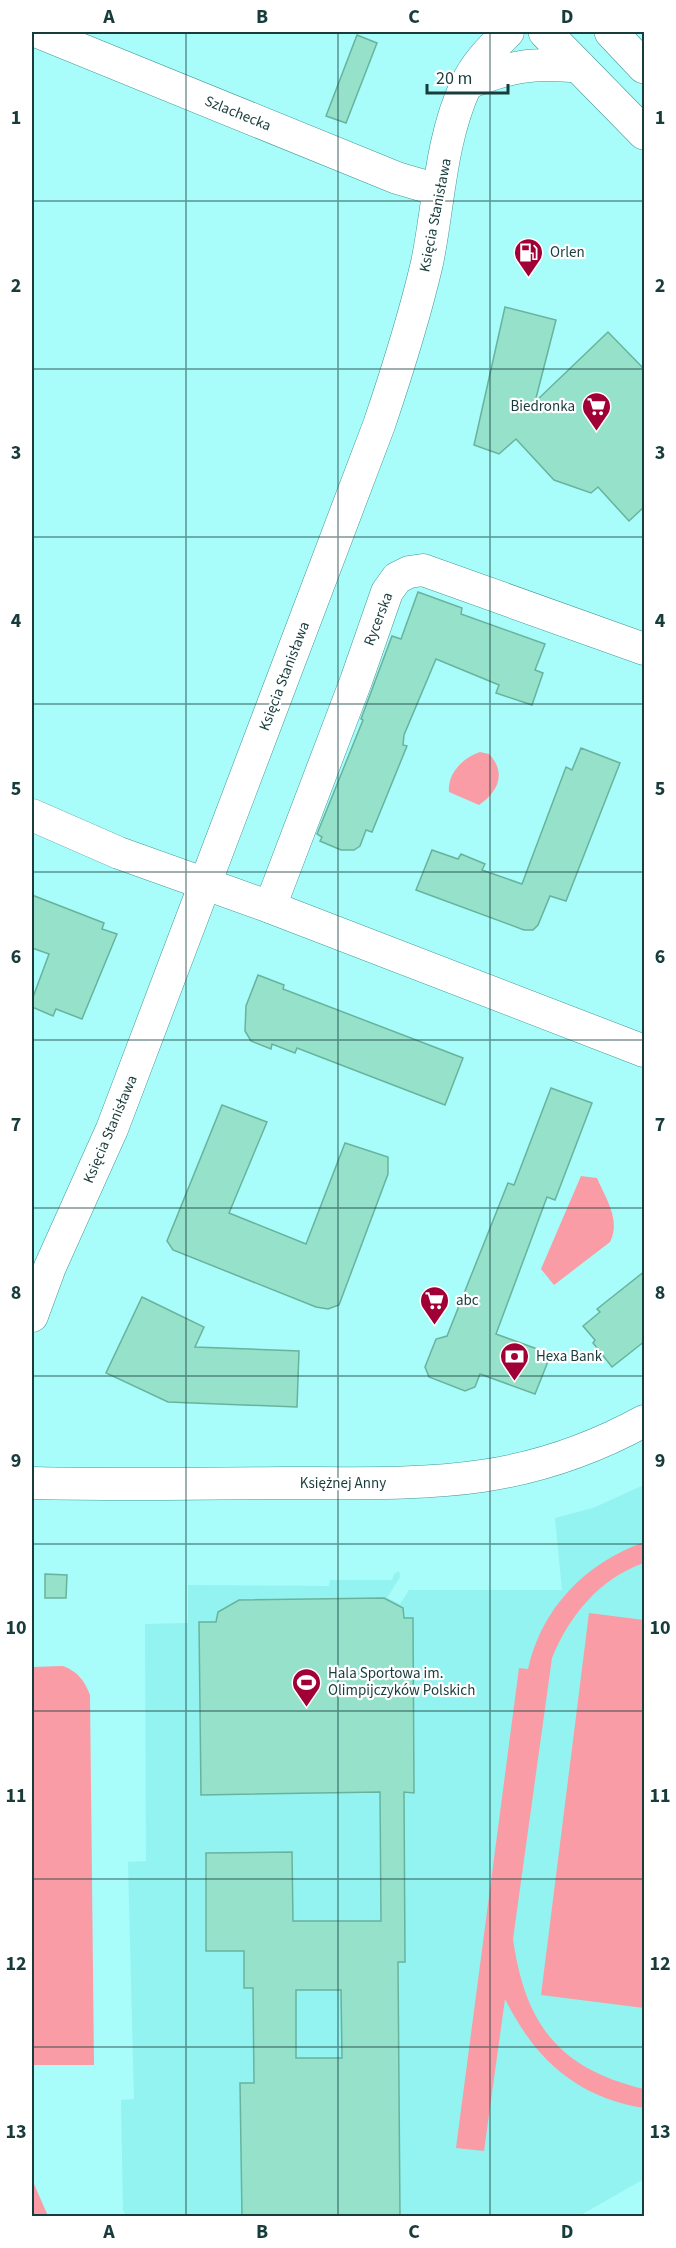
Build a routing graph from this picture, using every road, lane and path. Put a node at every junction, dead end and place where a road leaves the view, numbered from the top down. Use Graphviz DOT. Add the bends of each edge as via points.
graph roads {
  1 [pos="38,32"];
  2 [pos="508,32"];
  3 [pos="545,32"];
  4 [pos="611,32"];
  5 [pos="486,43"];
  6 [pos="580,67"];
  7 [pos="645,67"];
  8 [pos="466,84"];
  9 [pos="645,133"];
  10 [pos="438,190"];
  11 [pos="645,649"];
  12 [pos="32,815"];
  13 [pos="206,885"];
  14 [pos="270,907"];
  15 [pos="645,1051"];
  16 [pos="32,1316"];
  17 [pos="645,1421"];
  18 [pos="32,1483"];
  1 -- 10 [label="street, Szlachecka" via="397,178"];
  2 -- 5 [label="street, Księcia Stanisława"];
  3 -- 6 [label="main road"];
  4 -- 7 [label="main road"];
  5 -- 8 [label="street, Księcia Stanisława"];
  6 -- 8 [label="street" via="541,63 500,70"];
  6 -- 9 [label="main road"];
  8 -- 10 [label="street, Księcia Stanisława" via="452,122"];
  10 -- 13 [label="street, Księcia Stanisława" via="427,262 407,342"];
  11 -- 14 [label="street, Rycerska" via="423,570 397,578 378,614"];
  12 -- 13 [label="street"];
  13 -- 14 [label="street"];
  13 -- 16 [label="street, Księcia Stanisława" via="112,1129"];
  14 -- 15 [label="street"];
  17 -- 18 [label="street, Księżnej Anny" via="569,1456 472,1479 413,1483"];
}
